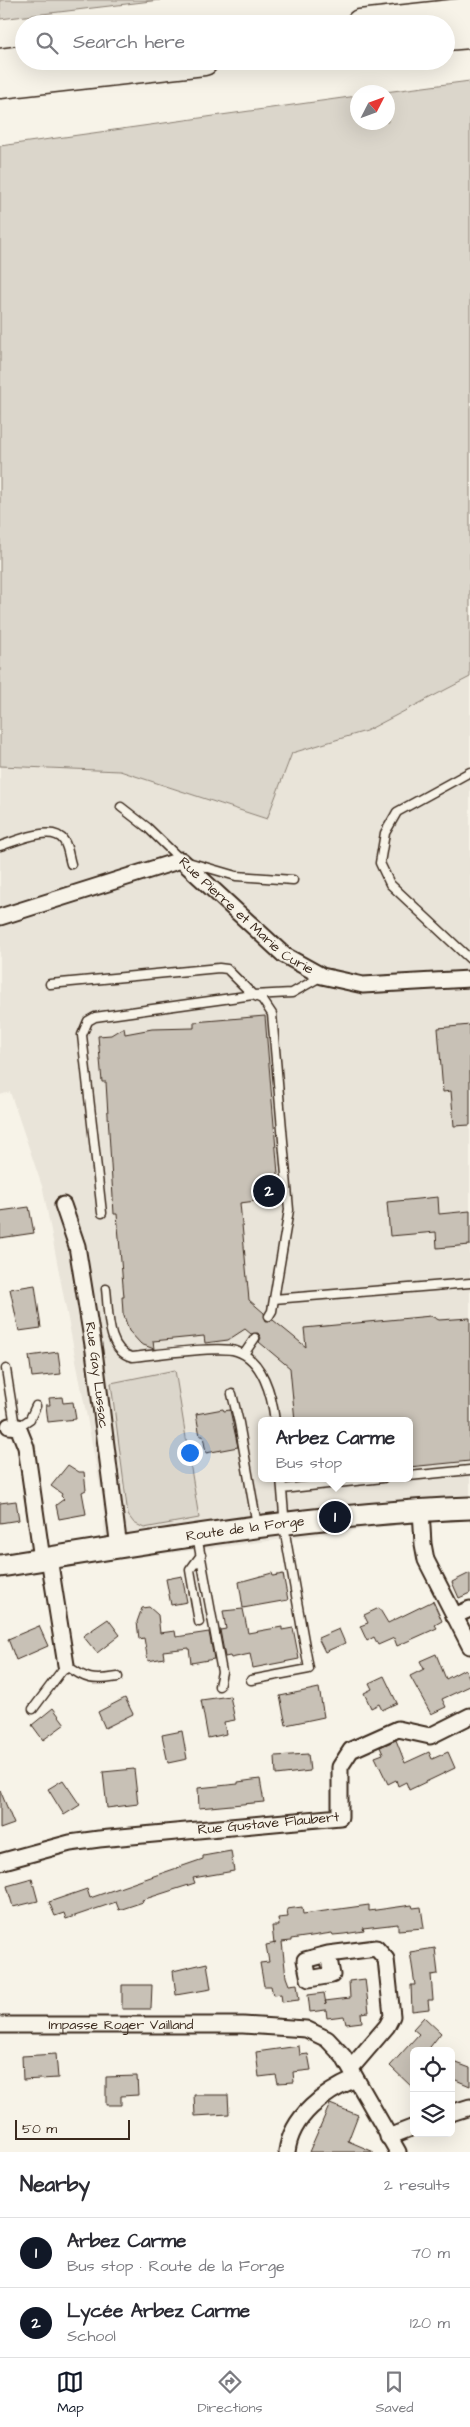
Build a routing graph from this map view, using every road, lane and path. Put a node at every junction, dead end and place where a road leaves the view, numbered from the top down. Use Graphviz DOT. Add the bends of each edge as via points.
graph roads {
  1 [pos="470,12"];
  2 [pos="442,15"];
  3 [pos="470,34"];
  4 [pos="455,35"];
  5 [pos="15,61"];
  6 [pos="0,63"];
  7 [pos="124,70"];
  8 [pos="0,84"];
  9 [pos="470,772"];
  10 [pos="120,807"];
  11 [pos="0,846"];
  12 [pos="181,860"];
  13 [pos="71,864"];
  14 [pos="293,880"];
  15 [pos="0,917"];
  16 [pos="470,959"];
  17 [pos="322,976"];
  18 [pos="470,979"];
  19 [pos="50,984"];
  20 [pos="253,995"];
  21 [pos="63,1205"];
  22 [pos="102,1213"];
  23 [pos="470,1283"];
  24 [pos="106,1289"];
  25 [pos="274,1299"];
  26 [pos="268,1316"];
  27 [pos="254,1338"];
  28 [pos="244,1354"];
  29 [pos="6,1368"];
  30 [pos="232,1394"];
  31 [pos="36,1406"];
  32 [pos="275,1417"];
  33 [pos="10,1426"];
  34 [pos="470,1470"];
  35 [pos="413,1476"];
  36 [pos="281,1482"];
  37 [pos="347,1482"];
  38 [pos="282,1489"];
  39 [pos="470,1508"];
  40 [pos="421,1510"];
  41 [pos="286,1522"];
  42 [pos="257,1527"];
  43 [pos="199,1546"];
  44 [pos="118,1548"];
  45 [pos="46,1559"];
  46 [pos="0,1566"];
  47 [pos="470,1609"];
  48 [pos="454,1616"];
  49 [pos="199,1622"];
  50 [pos="470,1646"];
  51 [pos="66,1665"];
  52 [pos="118,1678"];
  53 [pos="251,1680"];
  54 [pos="219,1686"];
  55 [pos="33,1709"];
  56 [pos="470,1716"];
  57 [pos="0,1862"];
  58 [pos="328,1954"];
  59 [pos="0,2025"];
  60 [pos="353,2074"];
  61 [pos="470,2107"];
  62 [pos="455,2113"];
  63 [pos="410,2128"];
  64 [pos="388,2136"];
  65 [pos="287,2152"];
  66 [pos="398,2152"];
  1 -- 2 [label="highway"];
  3 -- 4 [label="highway"];
  5 -- 6 [label="highway"];
  7 -- 8 [label="highway"];
  9 -- 16 [label="lane" via="396,812 385,833 380,863 390,884"];
  10 -- 12 [label="lane" via="148,828"];
  11 -- 13 [label="lane" via="45,833 56,834 64,841"];
  12 -- 14 [label="lane" via="236,876"];
  12 -- 15 [label="street, Rue Pierre et Marie Curie"];
  12 -- 17 [label="street, Rue Pierre et Marie Curie" via="284,955"];
  17 -- 18 [label="street, Rue Pierre et Marie Curie" via="362,985"];
  17 -- 20 [label="lane" via="292,992"];
  19 -- 20 [label="lane" via="219,968 227,969"];
  20 -- 22 [label="lane" via="95,1017 88,1021 82,1035"];
  20 -- 25 [label="lane" via="262,999 272,1014 288,1181 289,1210"];
  21 -- 44 [label="street, Rue Gay Lussac" via="77,1246 94,1351"];
  23 -- 25 [label="lane"];
  24 -- 28 [label="lane" via="113,1340 126,1356 225,1349"];
  25 -- 26 [label="lane"];
  27 -- 28 [label="lane"];
  28 -- 32 [label="lane" via="251,1359 268,1389"];
  29 -- 33 [label="lane"];
  30 -- 42 [label="lane"];
  31 -- 33 [label="lane" via="30,1419"];
  33 -- 45 [label="street" via="26,1447"];
  34 -- 35 [label="lane"];
  36 -- 38 [label="lane"];
  37 -- 38 [label="lane"];
  38 -- 41 [label="lane"];
  39 -- 40 [label="main road, Route de la Forge"];
  40 -- 41 [label="main road, Route de la Forge"];
  40 -- 48 [label="street" via="426,1560"];
  41 -- 42 [label="main road, Route de la Forge"];
  41 -- 53 [label="lane" via="286,1539 309,1669"];
  42 -- 43 [label="main road, Route de la Forge"];
  43 -- 44 [label="main road, Route de la Forge"];
  43 -- 49 [label="lane" via="190,1570"];
  43 -- 54 [label="lane" via="222,1672"];
  44 -- 45 [label="main road, Route de la Forge"];
  45 -- 46 [label="main road, Route de la Forge"];
  45 -- 51 [label="street"];
  47 -- 48 [label="street"];
  48 -- 50 [label="street"];
  51 -- 52 [label="lane" via="91,1680"];
  51 -- 55 [label="lane"];
  56 -- 57 [label="street, Rue Gustave Flaubert" via="430,1736 398,1729 351,1750 340,1767 340,1817 99,1839 70,1843"];
  58 -- 60 [label="street" via="376,1948 386,1960 392,2016"];
  59 -- 60 [label="street, Impasse Roger Vailland" via="243,2025 306,2029 326,2039 343,2056"];
  60 -- 64 [label="street, Impasse Roger Vailland"];
  60 -- 65 [label="street" via="298,2121 288,2141"];
  61 -- 62 [label="street"];
  63 -- 64 [label="street"];
  64 -- 66 [label="street, Impasse Roger Vailland"];
}
